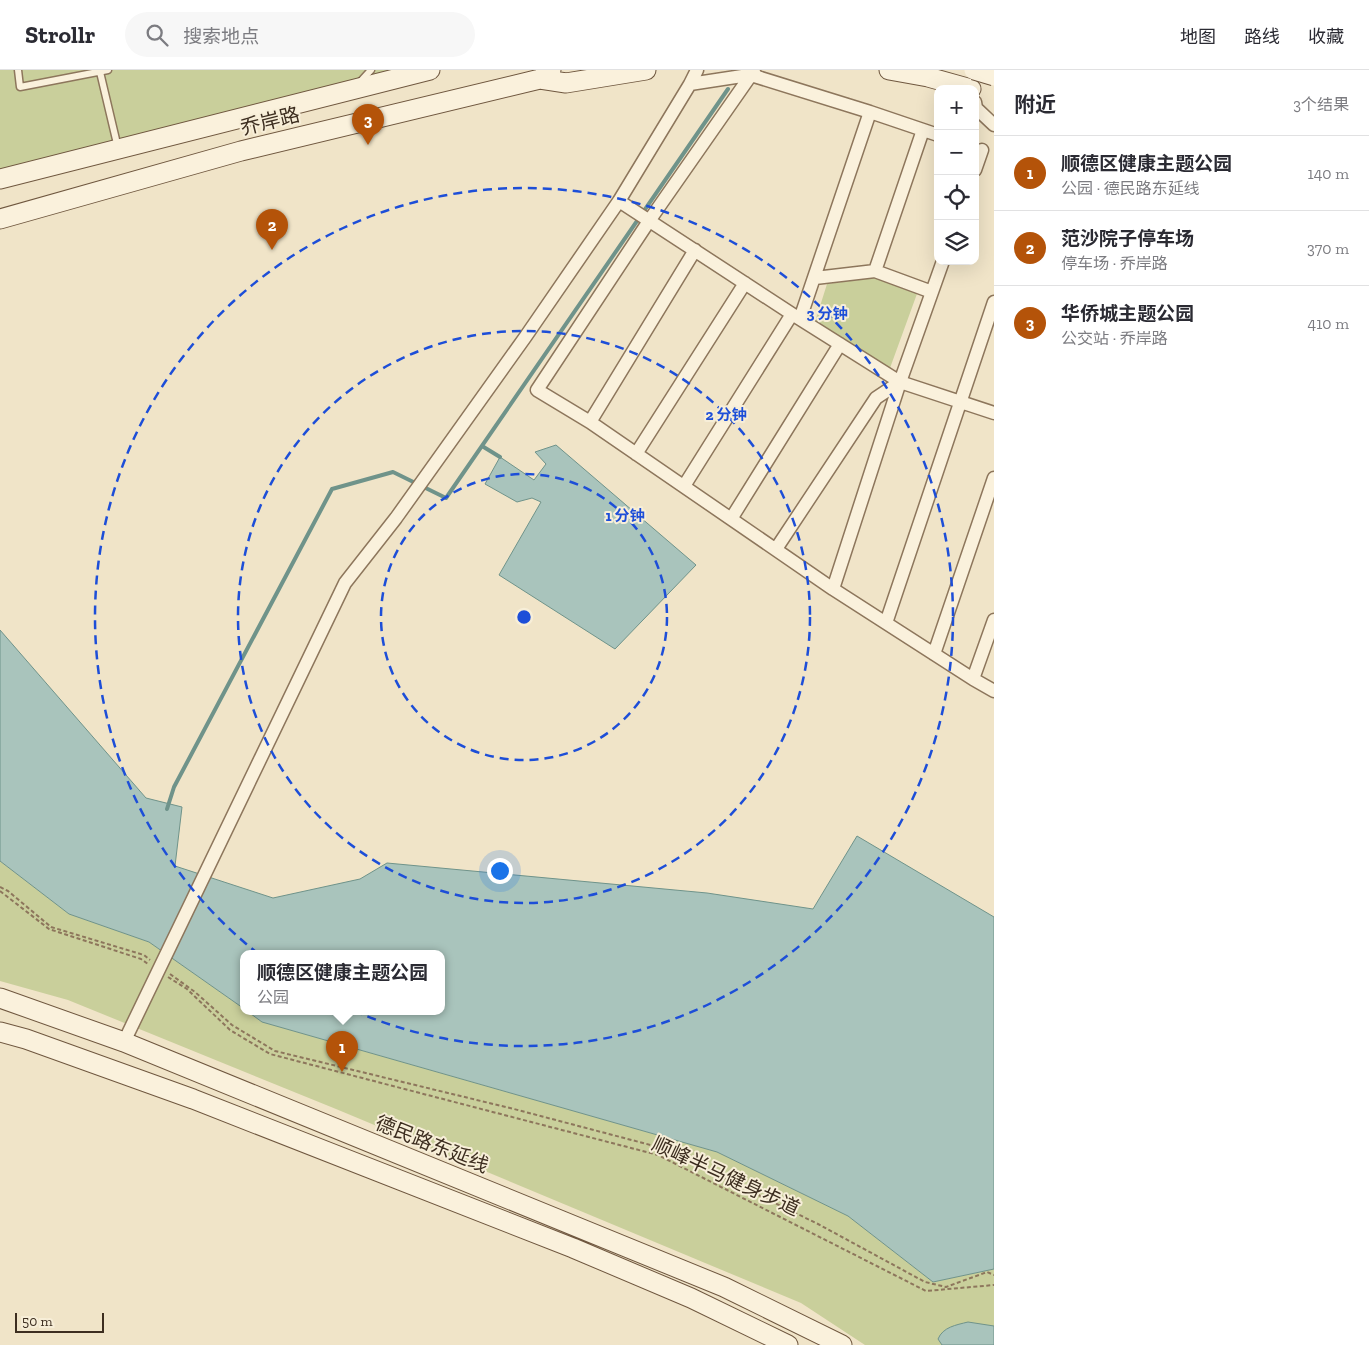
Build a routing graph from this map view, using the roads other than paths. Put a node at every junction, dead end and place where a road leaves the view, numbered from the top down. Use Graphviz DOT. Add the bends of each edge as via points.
graph roads {
  1 [pos="18,70"];
  2 [pos="108,70"];
  3 [pos="371,70"];
  4 [pos="430,70"];
  5 [pos="646,70"];
  6 [pos="697,70"];
  7 [pos="889,70"];
  8 [pos="974,70"];
  9 [pos="100,72"];
  10 [pos="756,73"];
  11 [pos="545,74"];
  12 [pos="994,75"];
  13 [pos="690,84"];
  14 [pos="957,85"];
  15 [pos="979,89"];
  16 [pos="352,90"];
  17 [pos="979,111"];
  18 [pos="870,112"];
  19 [pos="994,125"];
  20 [pos="923,130"];
  21 [pos="934,134"];
  22 [pos="118,148"];
  23 [pos="0,179"];
  24 [pos="624,203"];
  25 [pos="0,219"];
  26 [pos="649,221"];
  27 [pos="695,250"];
  28 [pos="942,265"];
  29 [pos="875,271"];
  30 [pos="815,278"];
  31 [pos="745,283"];
  32 [pos="932,292"];
  33 [pos="994,302"];
  34 [pos="796,317"];
  35 [pos="840,344"];
  36 [pos="900,382"];
  37 [pos="961,402"];
  38 [pos="994,413"];
  39 [pos="590,422"];
  40 [pos="636,454"];
  41 [pos="994,478"];
  42 [pos="684,486"];
  43 [pos="731,519"];
  44 [pos="776,549"];
  45 [pos="833,589"];
  46 [pos="994,620"];
  47 [pos="886,623"];
  48 [pos="934,654"];
  49 [pos="973,679"];
  50 [pos="994,691"];
  51 [pos="0,998"];
  52 [pos="0,1032"];
  53 [pos="124,1042"];
  54 [pos="788,1345"];
  55 [pos="842,1345"];
  1 -- 9 [label="lane" via="20,87"];
  2 -- 9 [label="lane"];
  3 -- 16 [label="lane"];
  4 -- 16 [label="main road, 乔岸路"];
  5 -- 11 [label="main road" via="566,83"];
  6 -- 13 [label="street"];
  7 -- 14 [label="main road"];
  8 -- 12 [label="main road, bridge"];
  9 -- 22 [label="lane"];
  10 -- 13 [label="street"];
  10 -- 18 [label="street"];
  10 -- 26 [label="street"];
  11 -- 25 [label="main road, 乔岸路" via="241,151"];
  12 -- 15 [label="main road" via="984,88"];
  13 -- 24 [label="street"];
  16 -- 22 [label="main road, 乔岸路"];
  17 -- 19 [label="street"];
  18 -- 20 [label="street"];
  18 -- 30 [label="street"];
  20 -- 21 [label="street"];
  20 -- 29 [label="street"];
  22 -- 23 [label="main road, 乔岸路"];
  24 -- 26 [label="street"];
  24 -- 53 [label="street" via="396,518 345,583"];
  26 -- 27 [label="street"];
  26 -- 39 [label="street" via="537,390"];
  27 -- 31 [label="street"];
  27 -- 39 [label="street"];
  28 -- 32 [label="street"];
  29 -- 30 [label="street"];
  29 -- 32 [label="street"];
  30 -- 34 [label="street"];
  31 -- 34 [label="street"];
  31 -- 40 [label="street"];
  32 -- 36 [label="street"];
  33 -- 37 [label="street"];
  34 -- 35 [label="street"];
  34 -- 42 [label="street"];
  35 -- 36 [label="street"];
  35 -- 43 [label="street"];
  36 -- 37 [label="street"];
  36 -- 44 [label="street" via="876,398"];
  36 -- 45 [label="street"];
  37 -- 38 [label="street"];
  37 -- 47 [label="street"];
  39 -- 40 [label="street"];
  40 -- 42 [label="street"];
  41 -- 48 [label="street"];
  42 -- 43 [label="street"];
  43 -- 44 [label="street"];
  44 -- 45 [label="street"];
  45 -- 47 [label="street"];
  46 -- 49 [label="street"];
  47 -- 48 [label="street"];
  48 -- 49 [label="street"];
  49 -- 50 [label="street"];
  51 -- 53 [label="main road, 德民路东延线"];
  52 -- 54 [label="main road" via="193,1099 574,1248 691,1298"];
  53 -- 55 [label="main road, 德民路东延线" via="724,1287"];
}
